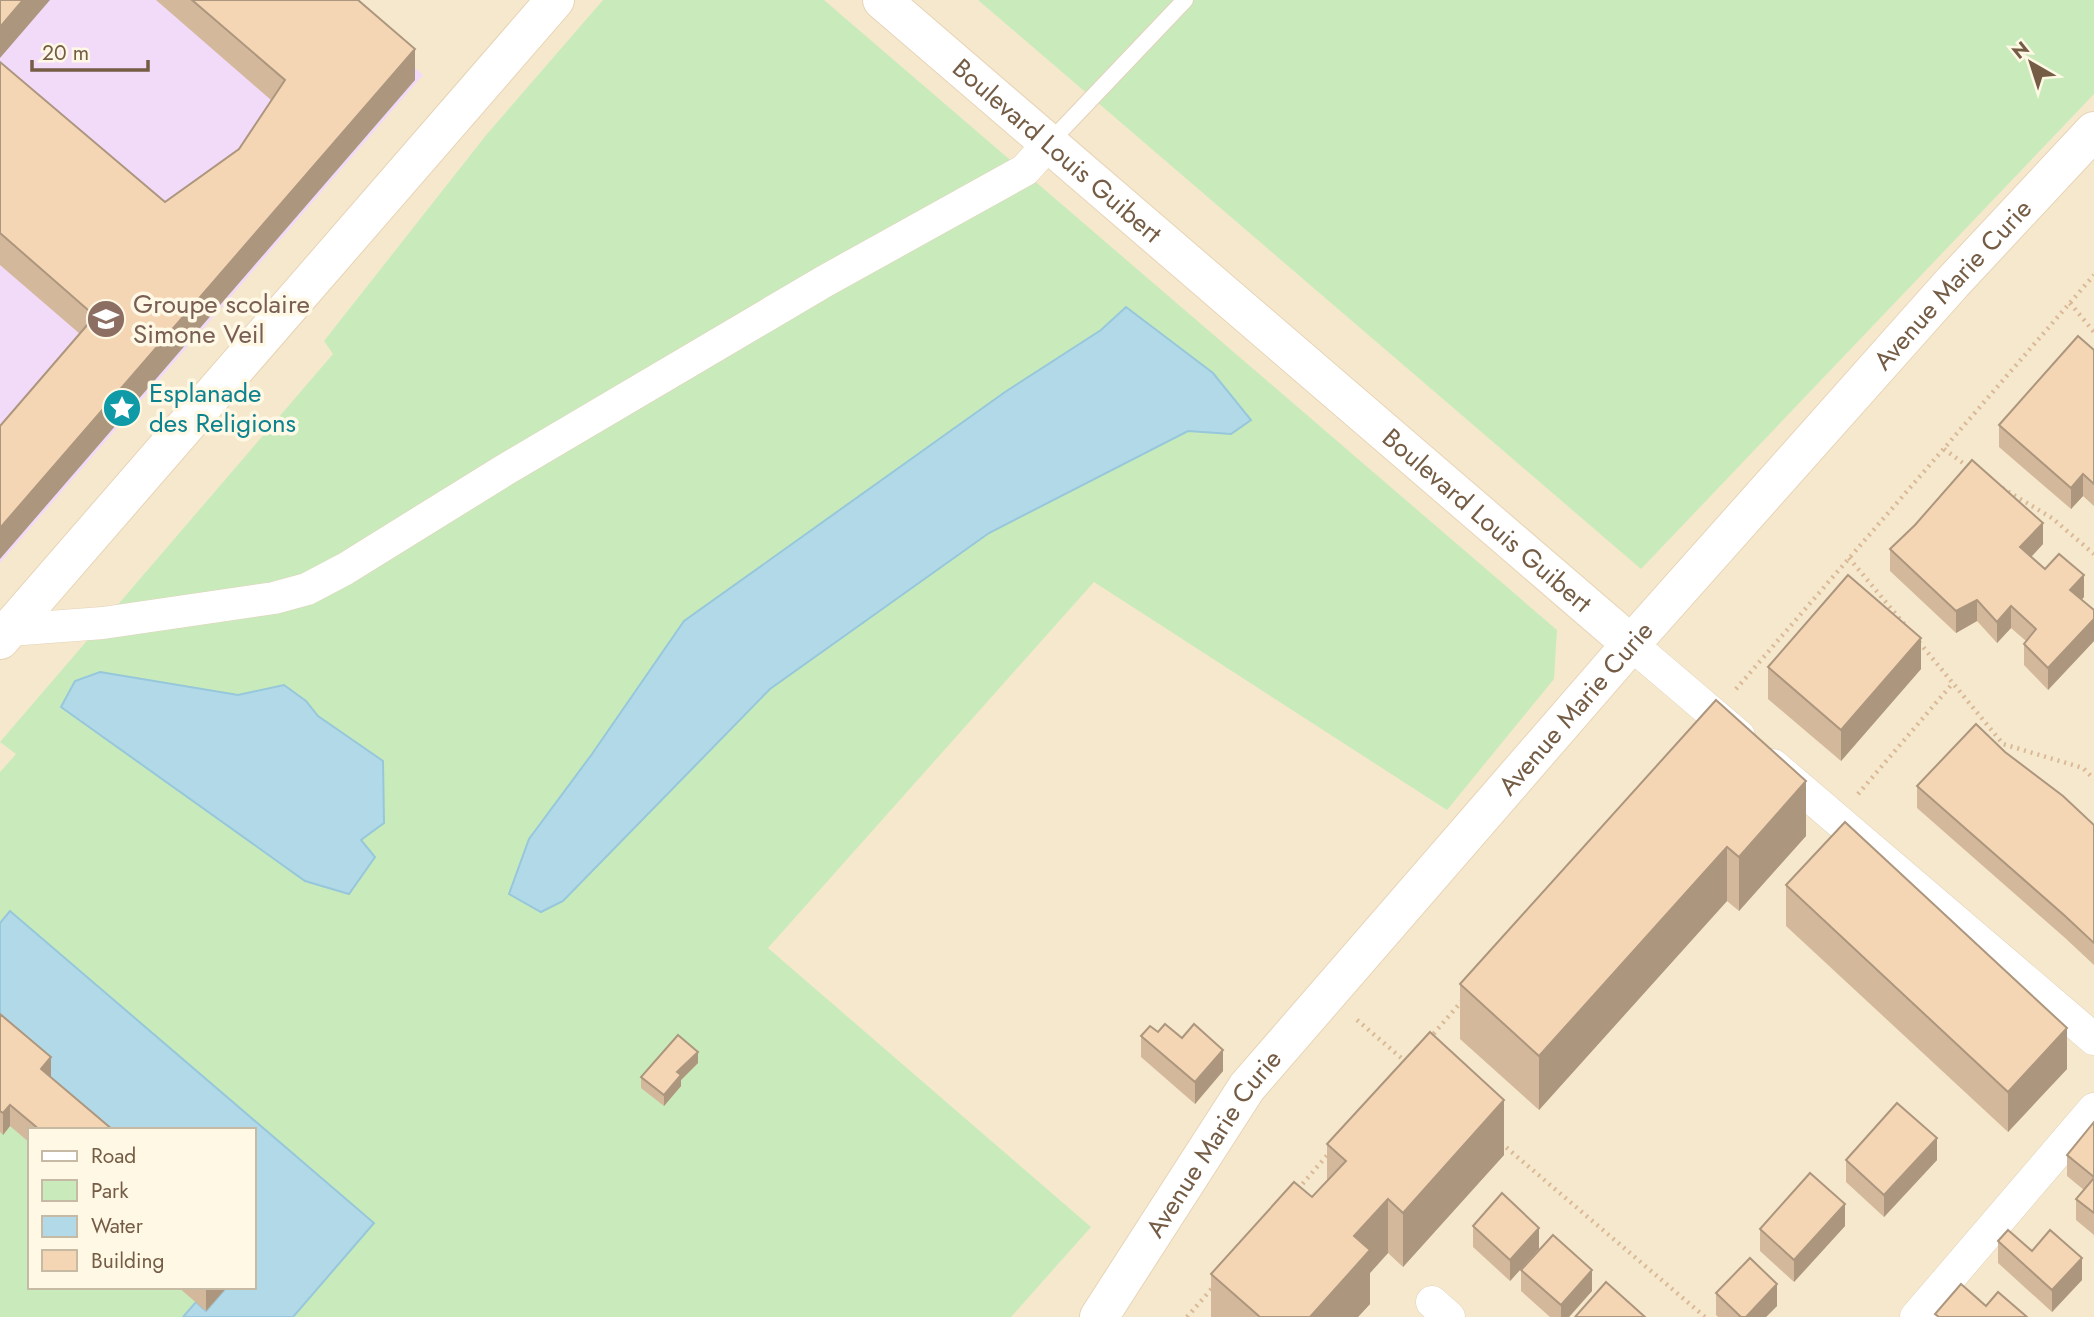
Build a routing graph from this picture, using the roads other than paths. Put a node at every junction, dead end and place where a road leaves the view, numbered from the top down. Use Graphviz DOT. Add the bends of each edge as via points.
graph roads {
  1 [pos="555,0"];
  2 [pos="882,0"];
  3 [pos="1185,0"];
  4 [pos="2094,131"];
  5 [pos="1049,143"];
  6 [pos="4,635"];
  7 [pos="1631,644"];
  8 [pos="2094,1039"];
  9 [pos="2094,1109"];
  10 [pos="1099,1317"];
  11 [pos="1916,1317"];
  1 -- 6 [label="street"];
  2 -- 5 [label="street, Boulevard Louis Guibert"];
  3 -- 5 [label="lane"];
  4 -- 7 [label="street, Avenue Marie Curie" via="1953,282"];
  5 -- 6 [label="street" via="1025,170 825,281 307,589 274,598"];
  5 -- 7 [label="street, Boulevard Louis Guibert"];
  7 -- 8 [label="street, Boulevard Louis Guibert"];
  7 -- 10 [label="street, Avenue Marie Curie" via="1247,1087"];
  9 -- 11 [label="street"];
}
